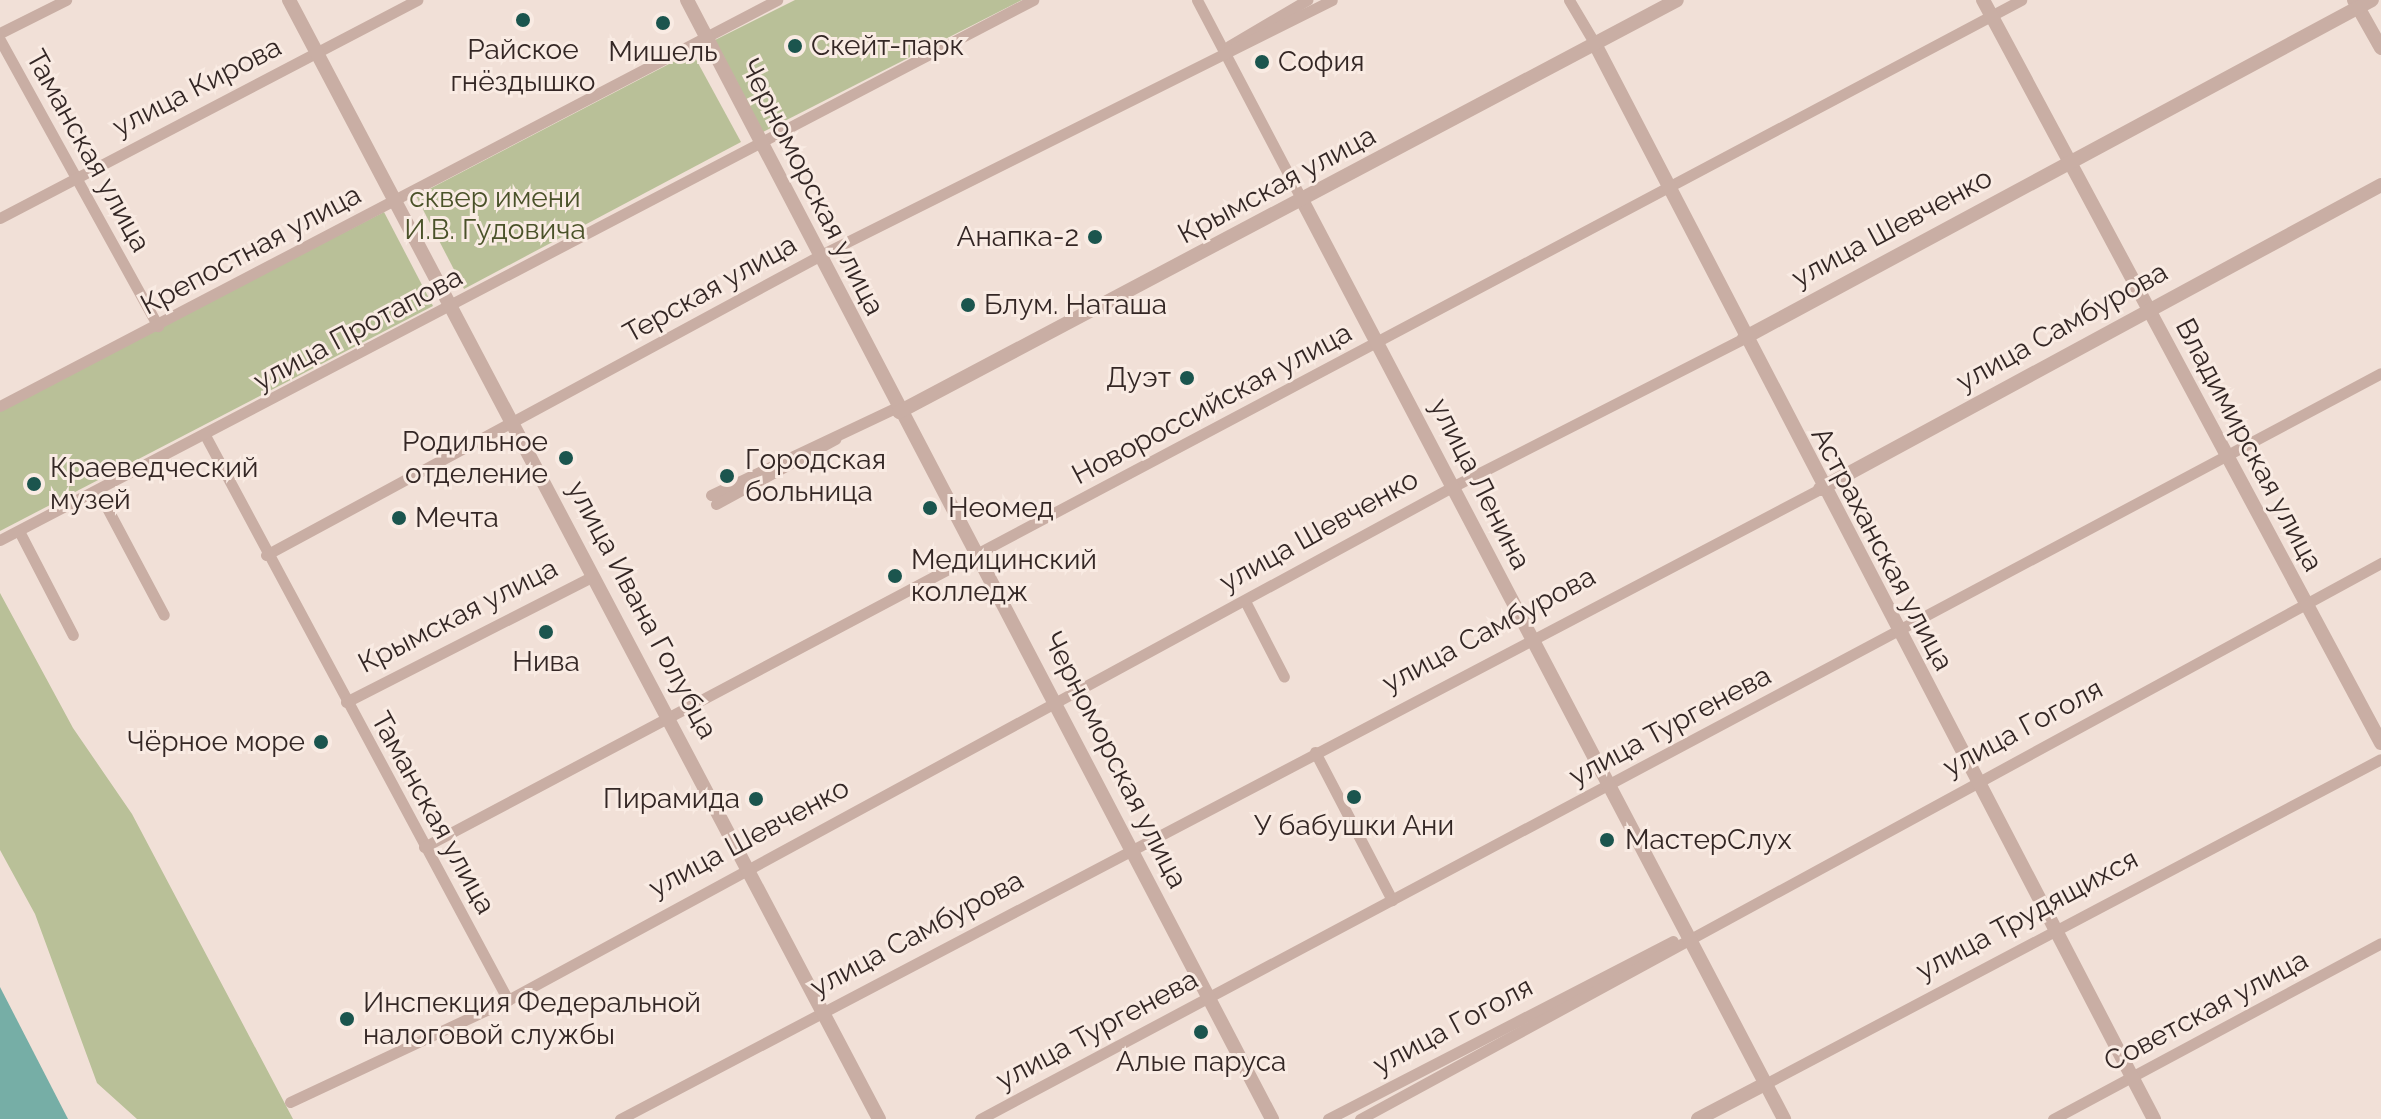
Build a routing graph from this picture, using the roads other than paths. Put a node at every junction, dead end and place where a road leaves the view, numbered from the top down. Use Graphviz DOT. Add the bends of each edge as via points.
graph roads {
  1 [pos="66,0"];
  2 [pos="289,0"];
  3 [pos="417,0"];
  4 [pos="687,0"];
  5 [pos="777,0"];
  6 [pos="1033,0"];
  7 [pos="1197,0"];
  8 [pos="1307,0"];
  9 [pos="1332,0"];
  10 [pos="1569,0"];
  11 [pos="1677,0"];
  12 [pos="1983,0"];
  13 [pos="2021,0"];
  14 [pos="2372,0"];
  15 [pos="2356,4"];
  16 [pos="1992,16"];
  17 [pos="0,33"];
  18 [pos="706,37"];
  19 [pos="0,40"];
  20 [pos="1595,44"];
  21 [pos="2381,48"];
  22 [pos="1224,50"];
  23 [pos="317,53"];
  24 [pos="762,143"];
  25 [pos="2068,163"];
  26 [pos="73,178"];
  27 [pos="2381,185"];
  28 [pos="1667,192"];
  29 [pos="1302,200"];
  30 [pos="395,202"];
  31 [pos="0,218"];
  32 [pos="819,256"];
  33 [pos="454,306"];
  34 [pos="2149,309"];
  35 [pos="158,326"];
  36 [pos="1744,338"];
  37 [pos="1378,344"];
  38 [pos="2381,373"];
  39 [pos="0,406"];
  40 [pos="898,409"];
  41 [pos="515,427"];
  42 [pos="206,437"];
  43 [pos="2226,458"];
  44 [pos="1454,486"];
  45 [pos="1820,489"];
  46 [pos="98,491"];
  47 [pos="714,500"];
  48 [pos="19,531"];
  49 [pos="0,540"];
  50 [pos="266,555"];
  51 [pos="979,555"];
  52 [pos="2381,563"];
  53 [pos="593,576"];
  54 [pos="1245,601"];
  55 [pos="2304,605"];
  56 [pos="164,615"];
  57 [pos="1896,634"];
  58 [pos="73,635"];
  59 [pos="1530,637"];
  60 [pos="1284,677"];
  61 [pos="346,702"];
  62 [pos="1056,703"];
  63 [pos="673,720"];
  64 [pos="2381,743"];
  65 [pos="1315,752"];
  66 [pos="2381,759"];
  67 [pos="1975,781"];
  68 [pos="1608,784"];
  69 [pos="424,847"];
  70 [pos="1132,850"];
  71 [pos="746,868"];
  72 [pos="1392,900"];
  73 [pos="2053,929"];
  74 [pos="1688,935"];
  75 [pos="2381,943"];
  76 [pos="1209,998"];
  77 [pos="508,1000"];
  78 [pos="825,1013"];
  79 [pos="2131,1079"];
  80 [pos="1765,1084"];
  81 [pos="290,1102"];
  82 [pos="620,1119"];
  83 [pos="879,1119"];
  84 [pos="980,1119"];
  85 [pos="1272,1119"];
  86 [pos="1328,1119"];
  87 [pos="1360,1119"];
  88 [pos="1698,1119"];
  89 [pos="1784,1119"];
  90 [pos="2053,1119"];
  91 [pos="2154,1119"];
  1 -- 17 [label="street"];
  2 -- 23 [label="street, улица Ивана Голубца"];
  3 -- 23 [label="street, улица Кирова"];
  4 -- 18 [label="street, Черноморская улица"];
  5 -- 18 [label="street, Крепостная улица"];
  6 -- 24 [label="street, улица Протапова"];
  7 -- 22 [label="street, улица Ленина"];
  8 -- 22 [label="street, Терская улица"];
  9 -- 22 [label="street, Терская улица"];
  10 -- 20 [label="street, Астраханская улица"];
  11 -- 20 [label="street, Крымская улица"];
  12 -- 16 [label="street, Владимирская улица"];
  13 -- 16 [label="street, Новороссийская улица"];
  14 -- 15 [label="street, улица Шевченко"];
  15 -- 21 [label="street"];
  15 -- 25 [label="street, улица Шевченко"];
  16 -- 25 [label="street, Владимирская улица"];
  16 -- 28 [label="street, Новороссийская улица"];
  18 -- 24 [label="street, Черноморская улица"];
  18 -- 30 [label="street, Крепостная улица"];
  19 -- 26 [label="street, Таманская улица"];
  20 -- 28 [label="street, Астраханская улица"];
  20 -- 29 [label="street, Крымская улица"];
  22 -- 29 [label="street, улица Ленина"];
  22 -- 32 [label="street, Терская улица"];
  23 -- 26 [label="street, улица Кирова"];
  23 -- 30 [label="street, улица Ивана Голубца"];
  24 -- 32 [label="street, Черноморская улица"];
  24 -- 33 [label="street, улица Протапова"];
  25 -- 34 [label="street, Владимирская улица"];
  25 -- 36 [label="street, улица Шевченко"];
  26 -- 31 [label="street, улица Кирова"];
  26 -- 35 [label="street, Таманская улица"];
  27 -- 34 [label="street, улица Самбурова"];
  28 -- 36 [label="street, Астраханская улица"];
  28 -- 37 [label="street, Новороссийская улица"];
  29 -- 37 [label="street, улица Ленина"];
  29 -- 40 [label="street, Крымская улица"];
  30 -- 33 [label="street, улица Ивана Голубца"];
  30 -- 35 [label="street, Крепостная улица"];
  32 -- 40 [label="street, Черноморская улица"];
  32 -- 41 [label="street, Терская улица"];
  33 -- 41 [label="street, улица Ивана Голубца"];
  33 -- 42 [label="street, улица Протапова"];
  34 -- 43 [label="street, Владимирская улица"];
  34 -- 45 [label="street, улица Самбурова"];
  35 -- 39 [label="street, Крепостная улица"];
  36 -- 44 [label="street, улица Шевченко"];
  36 -- 45 [label="street, Астраханская улица"];
  37 -- 44 [label="street, улица Ленина"];
  37 -- 51 [label="street, Новороссийская улица"];
  38 -- 43 [label="street, улица Тургенева"];
  40 -- 47 [label="street, Крымская улица"];
  40 -- 51 [label="street, Черноморская улица"];
  41 -- 50 [label="street, Терская улица"];
  41 -- 53 [label="street, улица Ивана Голубца"];
  42 -- 46 [label="street, улица Протапова"];
  42 -- 50 [label="street, Таманская улица"];
  43 -- 55 [label="street, Владимирская улица"];
  43 -- 57 [label="street, улица Тургенева"];
  44 -- 54 [label="street, улица Шевченко"];
  44 -- 59 [label="street, улица Ленина"];
  45 -- 57 [label="street, Астраханская улица"];
  45 -- 59 [label="street, улица Самбурова"];
  46 -- 48 [label="street, улица Протапова"];
  46 -- 56 [label="street"];
  48 -- 49 [label="street, улица Протапова"];
  48 -- 58 [label="street"];
  50 -- 61 [label="street, Таманская улица"];
  51 -- 62 [label="street, Черноморская улица"];
  51 -- 63 [label="street, Новороссийская улица"];
  52 -- 55 [label="street, улица Гоголя"];
  53 -- 61 [label="street, Крымская улица"];
  53 -- 63 [label="street, улица Ивана Голубца"];
  54 -- 60 [label="street"];
  54 -- 62 [label="street, улица Шевченко"];
  55 -- 64 [label="street, Владимирская улица"];
  55 -- 67 [label="street, улица Гоголя"];
  57 -- 67 [label="street, Астраханская улица"];
  57 -- 68 [label="street, улица Тургенева"];
  59 -- 65 [label="street, улица Самбурова"];
  59 -- 68 [label="street, улица Ленина"];
  61 -- 69 [label="street, Таманская улица"];
  62 -- 70 [label="street, Черноморская улица"];
  62 -- 71 [label="street, улица Шевченко"];
  63 -- 69 [label="street, Новороссийская улица"];
  63 -- 71 [label="street, улица Ивана Голубца"];
  65 -- 70 [label="street, улица Самбурова"];
  65 -- 72 [label="street"];
  66 -- 73 [label="street, улица Трудящихся"];
  67 -- 73 [label="street, Астраханская улица"];
  67 -- 74 [label="street, улица Гоголя"];
  68 -- 72 [label="street, улица Тургенева"];
  68 -- 74 [label="street, улица Ленина"];
  69 -- 77 [label="street, Таманская улица"];
  70 -- 76 [label="street, Черноморская улица"];
  70 -- 78 [label="street, улица Самбурова"];
  71 -- 77 [label="street, улица Шевченко"];
  71 -- 78 [label="street, улица Ивана Голубца"];
  72 -- 76 [label="street, улица Тургенева"];
  73 -- 79 [label="street, Астраханская улица"];
  73 -- 80 [label="street, улица Трудящихся"];
  74 -- 80 [label="street, улица Ленина"];
  74 -- 86 [label="street, улица Гоголя"];
  74 -- 87 [label="street, улица Гоголя" via="1648,964"];
  75 -- 79 [label="street, Советская улица"];
  76 -- 84 [label="street, улица Тургенева"];
  76 -- 85 [label="street, Черноморская улица"];
  77 -- 81 [label="street, улица Шевченко"];
  78 -- 82 [label="street, улица Самбурова"];
  78 -- 83 [label="street, улица Ивана Голубца"];
  79 -- 90 [label="street, Советская улица"];
  79 -- 91 [label="street, Астраханская улица"];
  80 -- 88 [label="street, улица Трудящихся"];
  80 -- 89 [label="street, улица Ленина"];
}
